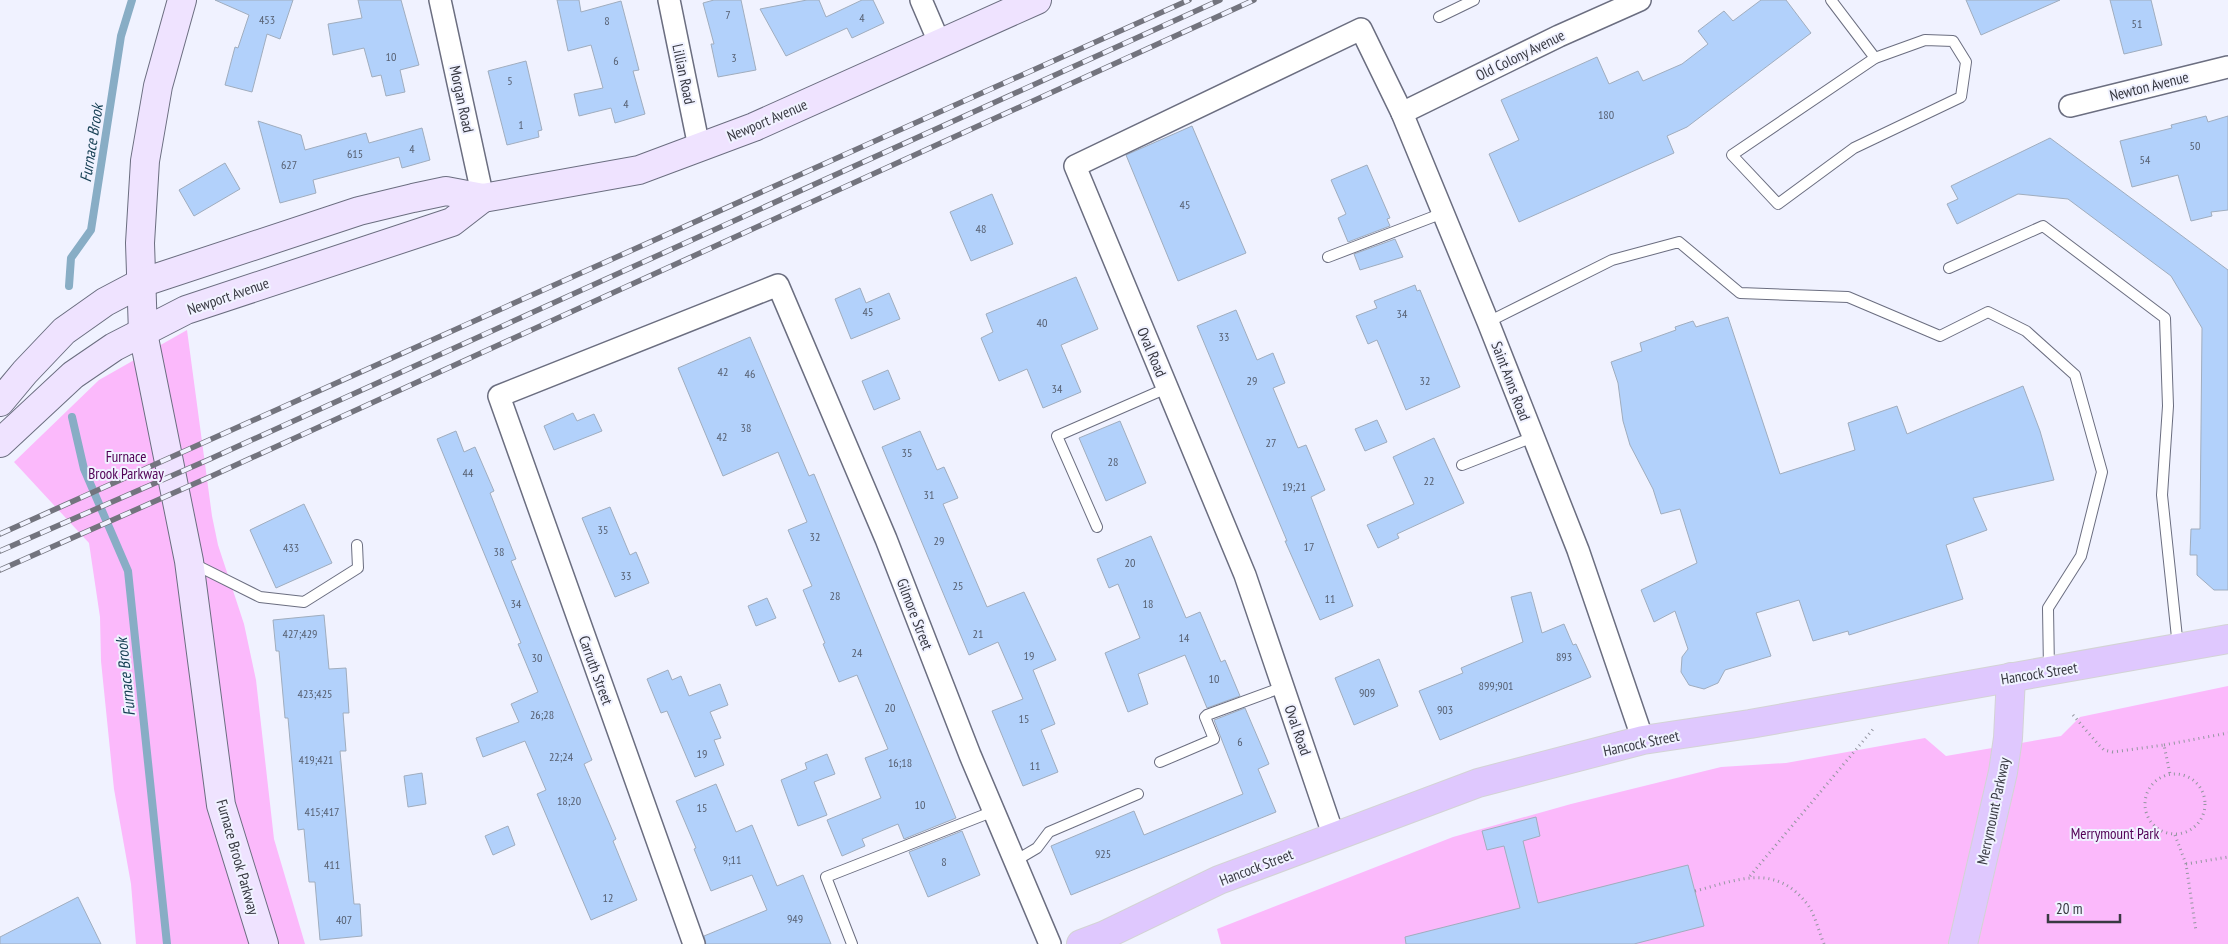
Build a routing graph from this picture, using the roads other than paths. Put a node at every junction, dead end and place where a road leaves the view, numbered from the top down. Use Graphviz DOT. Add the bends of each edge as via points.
graph roads {
  1 [pos="182,0"];
  2 [pos="440,0"];
  3 [pos="669,0"];
  4 [pos="921,0"];
  5 [pos="1037,0"];
  6 [pos="1474,0"];
  7 [pos="1640,0"];
  8 [pos="1831,0"];
  9 [pos="1439,17"];
  10 [pos="1361,29"];
  11 [pos="939,42"];
  12 [pos="1875,58"];
  13 [pos="2228,67"];
  14 [pos="2070,106"];
  15 [pos="1402,113"];
  16 [pos="699,147"];
  17 [pos="483,198"];
  18 [pos="1443,212"];
  19 [pos="1328,256"];
  20 [pos="1949,268"];
  21 [pos="141,283"];
  22 [pos="778,285"];
  23 [pos="1488,322"];
  24 [pos="142,333"];
  25 [pos="1167,388"];
  26 [pos="0,402"];
  27 [pos="1533,437"];
  28 [pos="0,443"];
  29 [pos="1462,464"];
  30 [pos="1097,527"];
  31 [pos="357,545"];
  32 [pos="189,562"];
  33 [pos="2228,639"];
  34 [pos="2178,648"];
  35 [pos="2049,671"];
  36 [pos="2011,677"];
  37 [pos="1283,687"];
  38 [pos="1643,740"];
  39 [pos="1160,762"];
  40 [pos="1138,794"];
  41 [pos="994,811"];
  42 [pos="1334,837"];
  43 [pos="1015,861"];
  44 [pos="1098,941"];
  45 [pos="264,944"];
  46 [pos="694,944"];
  47 [pos="852,944"];
  48 [pos="1050,944"];
  49 [pos="1963,944"];
  1 -- 21 [label="main road, Furnace Brook Parkway" via="168,45 145,161"];
  2 -- 17 [label="street, Morgan Road"];
  3 -- 16 [label="street, Lillian Road"];
  4 -- 11 [label="street"];
  5 -- 11 [label="main road, Newport Avenue"];
  6 -- 9 [label="lane"];
  7 -- 15 [label="street, Old Colony Avenue"];
  8 -- 12 [label="lane"];
  10 -- 15 [label="street, Saint Anns Road"];
  10 -- 25 [label="street, Oval Road" via="1075,166"];
  11 -- 16 [label="main road, Newport Avenue" via="754,127"];
  12 -- 12 [label="lane" via="1732,155 1778,204 1854,148 1961,97 1966,62 1953,41 1925,40"];
  13 -- 14 [label="street, Newton Avenue"];
  15 -- 18 [label="street, Saint Anns Road"];
  16 -- 17 [label="main road, Newport Avenue" via="639,170"];
  17 -- 21 [label="main road, Newport Avenue" via="446,191 377,207"];
  17 -- 24 [label="main road, Newport Avenue" via="452,222 186,310"];
  18 -- 19 [label="lane"];
  18 -- 23 [label="street, Saint Anns Road"];
  20 -- 34 [label="lane" via="2043,226 2165,318 2168,406 2162,495"];
  21 -- 24 [label="main road, Furnace Brook Parkway"];
  21 -- 26 [label="main road, Newport Avenue" via="64,331"];
  22 -- 41 [label="street, Gilmore Street" via="886,539"];
  22 -- 46 [label="street, Carruth Street" via="499,396"];
  23 -- 27 [label="street, Saint Anns Road"];
  23 -- 35 [label="lane" via="1612,260 1678,242 1740,293 1848,297 1940,336 1988,312 2026,331 2075,375 2102,472 2081,556 2048,608"];
  24 -- 28 [label="main road, Newport Avenue" via="114,347 73,376"];
  24 -- 32 [label="main road, Furnace Brook Parkway"];
  25 -- 30 [label="lane" via="1057,436"];
  25 -- 37 [label="street, Oval Road" via="1245,576"];
  27 -- 29 [label="lane"];
  27 -- 38 [label="street, Saint Anns Road" via="1578,550"];
  31 -- 32 [label="lane" via="358,568 304,602 260,597"];
  32 -- 45 [label="main road, Furnace Brook Parkway" via="221,805"];
  33 -- 34 [label="main road, Hancock Street"];
  34 -- 35 [label="main road, Hancock Street"];
  35 -- 36 [label="main road, Hancock Street"];
  36 -- 38 [label="main road, Hancock Street"];
  36 -- 49 [label="main road, Merrymount Parkway" via="2003,772"];
  37 -- 39 [label="lane" via="1207,716 1214,739"];
  37 -- 42 [label="street, Oval Road"];
  38 -- 42 [label="main road, Hancock Street" via="1478,783"];
  40 -- 43 [label="lane" via="1049,832 1037,848"];
  41 -- 43 [label="street, Gilmore Street"];
  41 -- 47 [label="lane" via="826,877"];
  42 -- 44 [label="main road, Hancock Street" via="1219,880"];
  43 -- 48 [label="street, Gilmore Street"];
}
